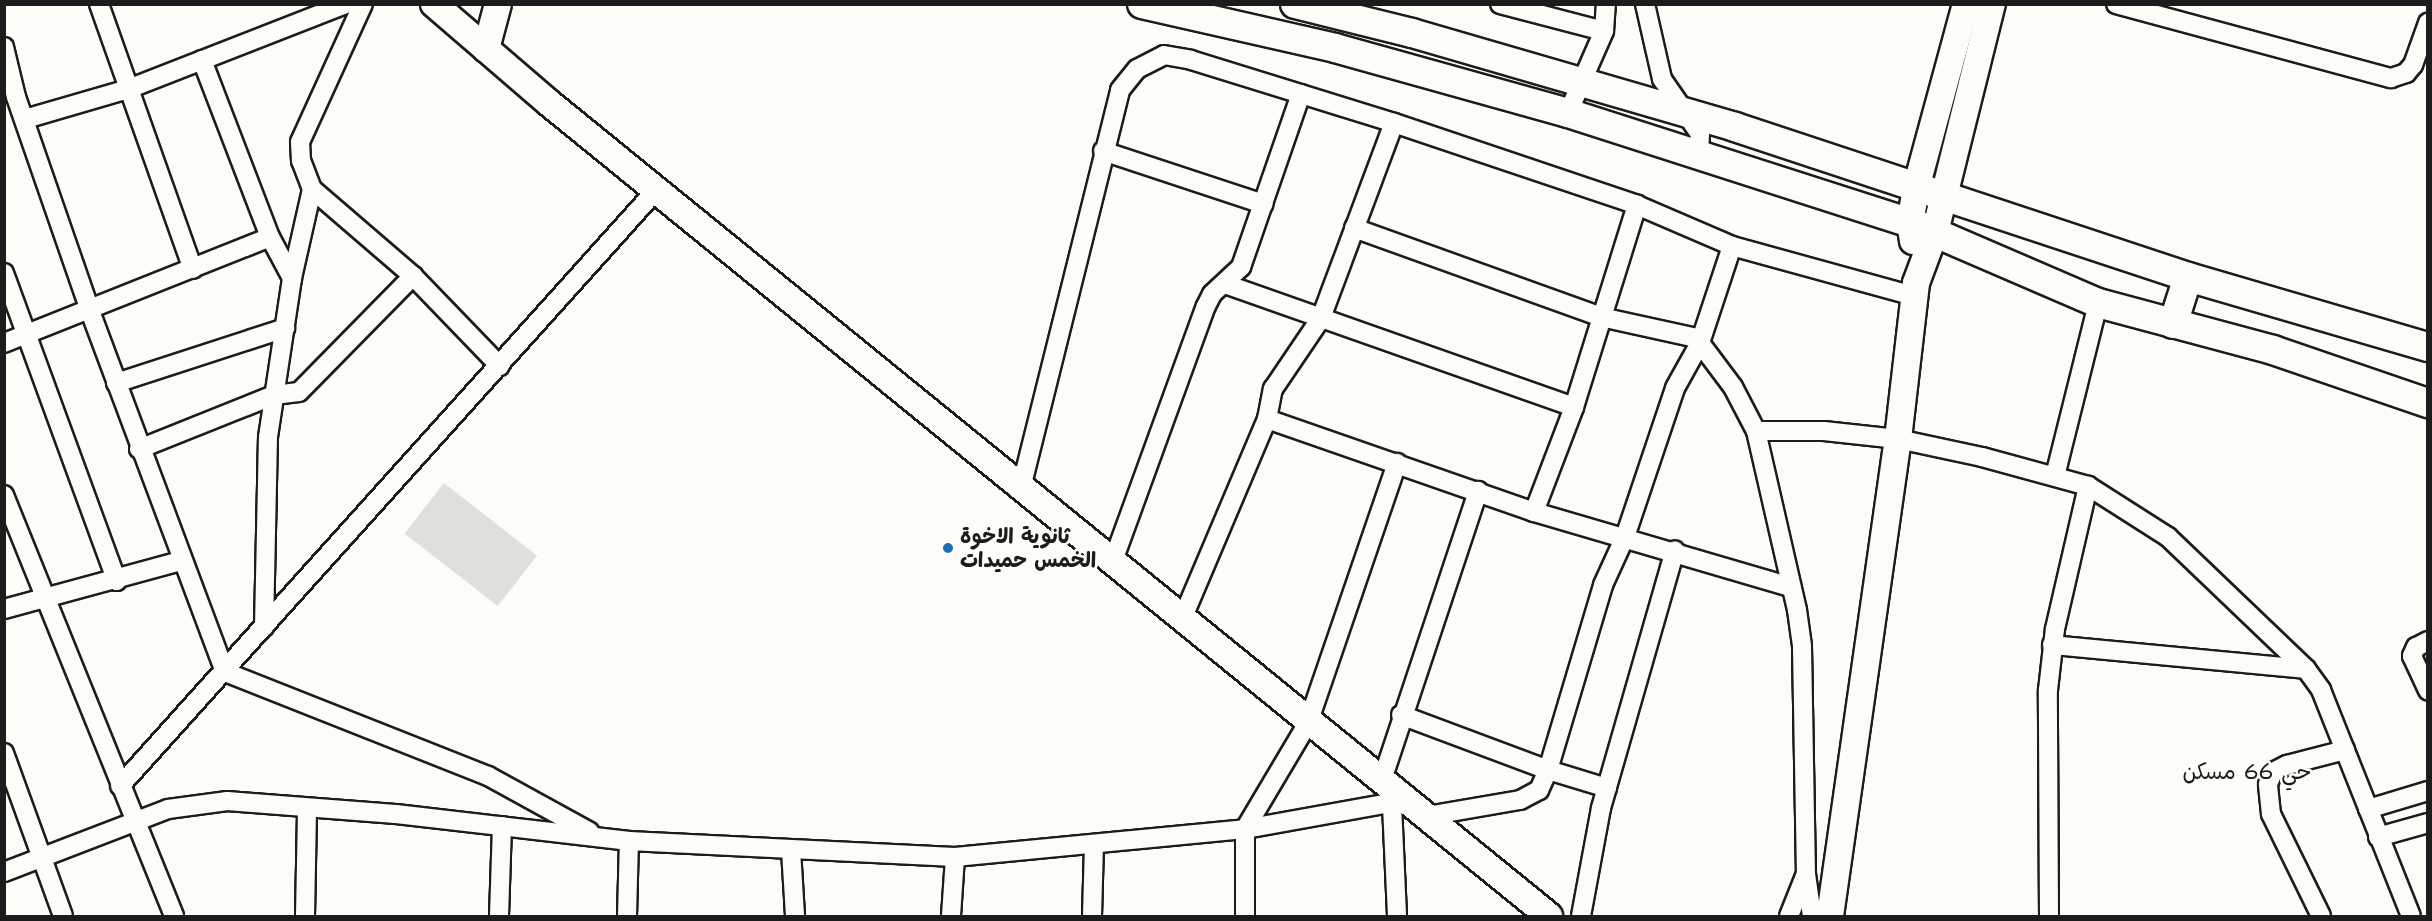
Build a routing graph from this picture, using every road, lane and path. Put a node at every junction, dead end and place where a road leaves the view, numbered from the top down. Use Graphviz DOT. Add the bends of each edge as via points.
graph roads {
  1 [pos="99,4"];
  2 [pos="346,4"];
  3 [pos="363,4"];
  4 [pos="434,4"];
  5 [pos="498,4"];
  6 [pos="1142,4"];
  7 [pos="1295,4"];
  8 [pos="1500,4"];
  9 [pos="1606,4"];
  10 [pos="1645,4"];
  11 [pos="1966,4"];
  12 [pos="1992,4"];
  13 [pos="2116,4"];
  14 [pos="1604,31"];
  15 [pos="2426,31"];
  16 [pos="4,47"];
  17 [pos="486,49"];
  18 [pos="202,60"];
  19 [pos="1582,81"];
  20 [pos="128,89"];
  21 [pos="1301,94"];
  22 [pos="10,99"];
  23 [pos="1568,112"];
  24 [pos="1690,114"];
  25 [pos="25,119"];
  26 [pos="1394,123"];
  27 [pos="1103,151"];
  28 [pos="1699,156"];
  29 [pos="658,188"];
  30 [pos="312,189"];
  31 [pos="1928,192"];
  32 [pos="1263,204"];
  33 [pos="1637,205"];
  34 [pos="1922,227"];
  35 [pos="1354,228"];
  36 [pos="270,237"];
  37 [pos="1732,246"];
  38 [pos="193,269"];
  39 [pos="4,273"];
  40 [pos="413,276"];
  41 [pos="2188,277"];
  42 [pos="292,278"];
  43 [pos="1225,284"];
  44 [pos="1914,296"];
  45 [pos="2098,303"];
  46 [pos="90,311"];
  47 [pos="1601,316"];
  48 [pos="1322,318"];
  49 [pos="2174,324"];
  50 [pos="285,328"];
  51 [pos="26,336"];
  52 [pos="1700,341"];
  53 [pos="4,343"];
  54 [pos="2427,347"];
  55 [pos="500,366"];
  56 [pos="116,383"];
  57 [pos="274,395"];
  58 [pos="2427,403"];
  59 [pos="1574,407"];
  60 [pos="1267,419"];
  61 [pos="1756,430"];
  62 [pos="1898,438"];
  63 [pos="139,450"];
  64 [pos="1396,463"];
  65 [pos="2055,477"];
  66 [pos="2088,486"];
  67 [pos="1021,488"];
  68 [pos="1479,491"];
  69 [pos="4,495"];
  70 [pos="1534,513"];
  71 [pos="1625,537"];
  72 [pos="1675,550"];
  73 [pos="181,561"];
  74 [pos="1113,561"];
  75 [pos="117,580"];
  76 [pos="1791,587"];
  77 [pos="44,599"];
  78 [pos="4,609"];
  79 [pos="1183,617"];
  80 [pos="264,627"];
  81 [pos="2427,641"];
  82 [pos="2052,645"];
  83 [pos="2306,669"];
  84 [pos="225,672"];
  85 [pos="2427,691"];
  86 [pos="1401,714"];
  87 [pos="1308,723"];
  88 [pos="2345,750"];
  89 [pos="4,753"];
  90 [pos="1548,770"];
  91 [pos="120,786"];
  92 [pos="1607,788"];
  93 [pos="2427,791"];
  94 [pos="1393,796"];
  95 [pos="2368,809"];
  96 [pos="307,810"];
  97 [pos="1426,816"];
  98 [pos="136,821"];
  99 [pos="2427,823"];
  100 [pos="502,826"];
  101 [pos="1245,829"];
  102 [pos="594,835"];
  103 [pos="2378,837"];
  104 [pos="629,841"];
  105 [pos="1094,845"];
  106 [pos="791,850"];
  107 [pos="955,857"];
  108 [pos="43,858"];
  109 [pos="4,872"];
  110 [pos="1806,874"];
  111 [pos="63,916"];
  112 [pos="174,916"];
  113 [pos="305,916"];
  114 [pos="499,916"];
  115 [pos="627,916"];
  116 [pos="795,916"];
  117 [pos="951,916"];
  118 [pos="1092,916"];
  119 [pos="1245,916"];
  120 [pos="1397,916"];
  121 [pos="1549,916"];
  122 [pos="1581,916"];
  123 [pos="1789,916"];
  124 [pos="1812,916"];
  125 [pos="1830,916"];
  126 [pos="2049,916"];
  127 [pos="2321,916"];
  128 [pos="2411,916"];
  1 -- 20 [label="street"];
  2 -- 18 [label="street"];
  3 -- 30 [label="street" via="300,141 301,161"];
  4 -- 17 [label="main road"];
  5 -- 17 [label="main road"];
  6 -- 23 [label="main road" via="1335,48"];
  7 -- 19 [label="main road"];
  8 -- 14 [label="street"];
  9 -- 14 [label="street"];
  10 -- 24 [label="street" via="1662,79"];
  11 -- 31 [label="main road"];
  12 -- 31 [label="main road"];
  13 -- 15 [label="street" via="2391,78 2406,73"];
  14 -- 19 [label="street"];
  16 -- 22 [label="street"];
  17 -- 29 [label="main road"];
  18 -- 20 [label="street"];
  18 -- 36 [label="street"];
  19 -- 23 [label="street"];
  19 -- 24 [label="main road"];
  20 -- 25 [label="street"];
  20 -- 38 [label="street"];
  21 -- 26 [label="street"];
  21 -- 27 [label="street" via="1164,55 1124,81"];
  21 -- 32 [label="street"];
  22 -- 25 [label="street"];
  23 -- 28 [label="main road"];
  24 -- 28 [label="street" via="1700,134"];
  24 -- 31 [label="main road"];
  25 -- 46 [label="street"];
  26 -- 33 [label="street"];
  26 -- 35 [label="street"];
  27 -- 32 [label="street"];
  27 -- 67 [label="street"];
  28 -- 34 [label="main road"];
  29 -- 55 [label="street"];
  29 -- 67 [label="main road"];
  30 -- 40 [label="street"];
  30 -- 42 [label="street"];
  31 -- 34 [label="main road"];
  31 -- 41 [label="main road"];
  32 -- 43 [label="street" via="1241,267"];
  33 -- 37 [label="street"];
  33 -- 47 [label="street"];
  34 -- 44 [label="main road"];
  34 -- 45 [label="main road"];
  35 -- 47 [label="street"];
  35 -- 48 [label="street"];
  36 -- 38 [label="street"];
  36 -- 42 [label="street"];
  37 -- 44 [label="street"];
  37 -- 52 [label="street"];
  38 -- 46 [label="street"];
  39 -- 51 [label="street"];
  40 -- 55 [label="street"];
  40 -- 57 [label="street" via="308,386 291,395"];
  41 -- 49 [label="main road"];
  41 -- 54 [label="main road"];
  42 -- 50 [label="street"];
  43 -- 48 [label="street"];
  43 -- 74 [label="street" via="1212,294 1206,306"];
  44 -- 62 [label="main road"];
  45 -- 49 [label="main road"];
  45 -- 65 [label="street"];
  46 -- 51 [label="street"];
  46 -- 56 [label="street"];
  47 -- 52 [label="street"];
  47 -- 59 [label="street"];
  48 -- 59 [label="street"];
  48 -- 60 [label="street" via="1273,389"];
  49 -- 58 [label="main road" via="2273,350"];
  50 -- 56 [label="street"];
  50 -- 57 [label="street"];
  51 -- 53 [label="street"];
  51 -- 75 [label="street"];
  52 -- 61 [label="street" via="1733,387"];
  52 -- 71 [label="street" via="1676,388"];
  55 -- 80 [label="street"];
  56 -- 63 [label="street"];
  57 -- 63 [label="street"];
  57 -- 80 [label="street" via="268,437"];
  59 -- 70 [label="street"];
  60 -- 64 [label="street"];
  60 -- 79 [label="street"];
  61 -- 62 [label="street"];
  61 -- 76 [label="street"];
  62 -- 65 [label="street"];
  62 -- 125 [label="main road"];
  63 -- 73 [label="street"];
  64 -- 68 [label="street"];
  64 -- 87 [label="street"];
  65 -- 66 [label="street"];
  66 -- 82 [label="street"];
  66 -- 83 [label="street" via="2168,537"];
  67 -- 74 [label="main road"];
  68 -- 70 [label="street"];
  68 -- 86 [label="street"];
  69 -- 77 [label="street"];
  70 -- 71 [label="street"];
  71 -- 72 [label="street"];
  71 -- 90 [label="street" via="1604,585"];
  72 -- 76 [label="street"];
  72 -- 92 [label="street"];
  73 -- 75 [label="street"];
  73 -- 84 [label="street"];
  74 -- 79 [label="main road"];
  75 -- 77 [label="street"];
  76 -- 110 [label="street" via="1802,647"];
  77 -- 78 [label="street"];
  77 -- 91 [label="street"];
  79 -- 87 [label="main road"];
  80 -- 84 [label="street"];
  81 -- 85 [label="street" via="2416,647 2412,656"];
  82 -- 83 [label="street"];
  82 -- 126 [label="street" via="2048,690"];
  83 -- 88 [label="street" via="2329,706"];
  84 -- 91 [label="street"];
  84 -- 102 [label="street" via="488,777"];
  86 -- 90 [label="street"];
  86 -- 94 [label="street"];
  87 -- 94 [label="main road"];
  87 -- 101 [label="street"];
  88 -- 95 [label="street"];
  88 -- 127 [label="street" via="2287,765 2273,772 2268,784 2271,814"];
  89 -- 108 [label="street"];
  90 -- 92 [label="street"];
  90 -- 97 [label="street" via="1539,790 1520,800"];
  91 -- 98 [label="street"];
  92 -- 122 [label="street"];
  93 -- 95 [label="street"];
  94 -- 97 [label="main road"];
  94 -- 101 [label="street"];
  94 -- 120 [label="street"];
  95 -- 103 [label="street"];
  96 -- 98 [label="street" via="253,800 227,801 168,809"];
  96 -- 100 [label="street"];
  96 -- 113 [label="street"];
  97 -- 121 [label="main road"];
  98 -- 108 [label="street"];
  98 -- 112 [label="street"];
  99 -- 103 [label="street"];
  100 -- 102 [label="street"];
  100 -- 114 [label="street"];
  101 -- 105 [label="street"];
  101 -- 119 [label="street"];
  102 -- 104 [label="street"];
  103 -- 128 [label="street"];
  104 -- 106 [label="street"];
  104 -- 115 [label="street"];
  105 -- 107 [label="street"];
  105 -- 118 [label="street"];
  106 -- 107 [label="street"];
  106 -- 116 [label="street"];
  107 -- 117 [label="street"];
  108 -- 109 [label="street"];
  108 -- 111 [label="street"];
  110 -- 123 [label="street"];
  110 -- 124 [label="street"];
}
